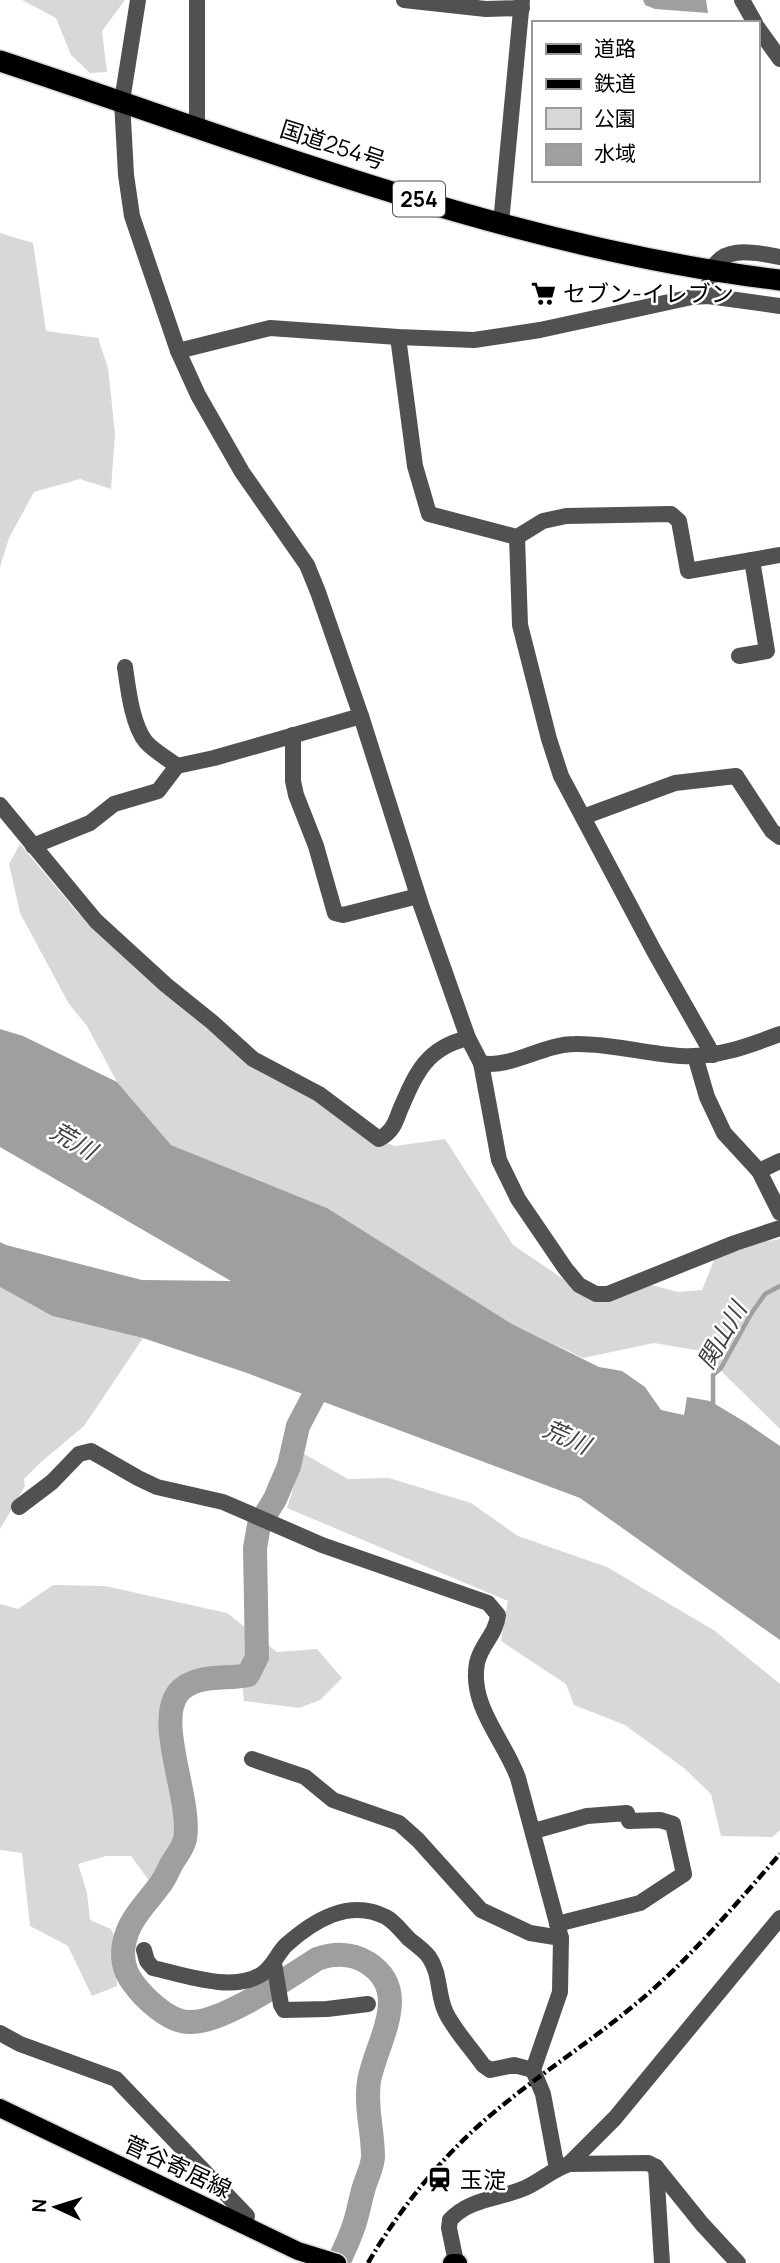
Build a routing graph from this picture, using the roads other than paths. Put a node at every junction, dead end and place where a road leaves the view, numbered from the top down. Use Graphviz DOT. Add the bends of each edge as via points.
graph roads {
  1 [pos="138,0"];
  2 [pos="197,0"];
  3 [pos="404,0"];
  4 [pos="742,0"];
  5 [pos="522,4"];
  6 [pos="754,21"];
  7 [pos="759,29"];
  8 [pos="780,59"];
  9 [pos="0,61"];
  10 [pos="122,101"];
  11 [pos="197,126"];
  12 [pos="501,223"];
  13 [pos="780,257"];
  14 [pos="711,272"];
  15 [pos="780,281"];
  16 [pos="708,296"];
  17 [pos="780,306"];
  18 [pos="398,337"];
  19 [pos="178,351"];
  20 [pos="517,537"];
  21 [pos="780,555"];
  22 [pos="752,560"];
  23 [pos="739,656"];
  24 [pos="125,667"];
  25 [pos="361,716"];
  26 [pos="293,735"];
  27 [pos="177,766"];
  28 [pos="0,805"];
  29 [pos="583,817"];
  30 [pos="780,837"];
  31 [pos="33,846"];
  32 [pos="418,896"];
  33 [pos="780,1034"];
  34 [pos="468,1038"];
  35 [pos="713,1055"];
  36 [pos="695,1056"];
  37 [pos="481,1063"];
  38 [pos="780,1161"];
  39 [pos="759,1171"];
  40 [pos="780,1213"];
  41 [pos="780,1228"];
  42 [pos="19,1507"];
  43 [pos="252,1759"];
  44 [pos="534,1831"];
  45 [pos="780,1918"];
  46 [pos="559,1931"];
  47 [pos="144,1950"];
  48 [pos="275,1967"];
  49 [pos="368,2004"];
  50 [pos="0,2033"];
  51 [pos="533,2070"];
  52 [pos="0,2108"];
  53 [pos="563,2167"];
  54 [pos="656,2167"];
  55 [pos="241,2223"];
  56 [pos="335,2262"];
  57 [pos="456,2263"];
  58 [pos="662,2263"];
  59 [pos="738,2263"];
  1 -- 10 [label="street"];
  2 -- 11 [label="street"];
  3 -- 5 [label="street" via="486,9"];
  4 -- 6 [label="street"];
  5 -- 12 [label="street"];
  7 -- 8 [label="street"];
  9 -- 10 [label="highway, 国道254号 / 254"];
  10 -- 11 [label="highway, 国道254号 / 254"];
  10 -- 19 [label="street" via="132,216"];
  11 -- 12 [label="highway, 国道254号 / 254" via="329,172"];
  12 -- 14 [label="highway, 国道254号 / 254"];
  13 -- 14 [label="street" via="734,253 723,256"];
  14 -- 15 [label="highway, 国道254号 / 254"];
  14 -- 16 [label="street"];
  16 -- 17 [label="street"];
  16 -- 18 [label="street" via="474,340"];
  18 -- 19 [label="street" via="270,328"];
  18 -- 20 [label="street" via="415,466 429,514"];
  19 -- 25 [label="street" via="242,472 307,565"];
  20 -- 22 [label="street" via="543,521 566,516 671,514 679,521 688,571"];
  20 -- 29 [label="street" via="520,625 561,776"];
  21 -- 22 [label="street"];
  22 -- 23 [label="street" via="767,651"];
  24 -- 27 [label="street" via="139,732"];
  25 -- 26 [label="street"];
  25 -- 32 [label="street"];
  26 -- 27 [label="street"];
  26 -- 32 [label="street" via="296,795 335,913 343,915"];
  27 -- 31 [label="street" via="158,791 114,804 90,823"];
  28 -- 31 [label="street"];
  29 -- 30 [label="street" via="675,783 736,776"];
  29 -- 35 [label="street"];
  31 -- 34 [label="street" via="96,921 253,1059 319,1094 379,1139 391,1133 424,1062 449,1042"];
  32 -- 34 [label="street"];
  33 -- 35 [label="street"];
  34 -- 37 [label="street"];
  35 -- 36 [label="street"];
  36 -- 37 [label="street" via="575,1044 493,1065"];
  36 -- 39 [label="street" via="724,1133"];
  37 -- 41 [label="street" via="499,1160 518,1199 579,1284 608,1294"];
  38 -- 39 [label="street"];
  39 -- 40 [label="street"];
  42 -- 44 [label="street" via="79,1454 91,1451 157,1487 223,1502 322,1545 488,1603 498,1615 497,1627 480,1653 477,1682 485,1717 514,1765"];
  43 -- 46 [label="street" via="305,1777 333,1800 399,1823 481,1910 530,1933"];
  44 -- 46 [label="street"];
  44 -- 46 [label="street" via="587,1816 627,1813 629,1821 673,1824 684,1874 640,1903"];
  45 -- 53 [label="street" via="615,2118"];
  46 -- 51 [label="street" via="560,1993"];
  47 -- 48 [label="street" via="153,1968 207,1980 234,1983"];
  48 -- 49 [label="street" via="284,2010"];
  48 -- 51 [label="street" via="282,1949 325,1917 354,1909 380,1914 429,1958 446,2013 483,2064 490,2070 514,2065"];
  50 -- 55 [label="street" via="116,2079 247,2216"];
  51 -- 53 [label="street"];
  52 -- 55 [label="main road, 菅谷寄居線"];
  53 -- 54 [label="street" via="648,2163"];
  53 -- 57 [label="street" via="525,2188 482,2199 452,2216 449,2228"];
  54 -- 58 [label="street"];
  54 -- 59 [label="street"];
  55 -- 56 [label="main road, 菅谷寄居線" via="298,2251"];
}
